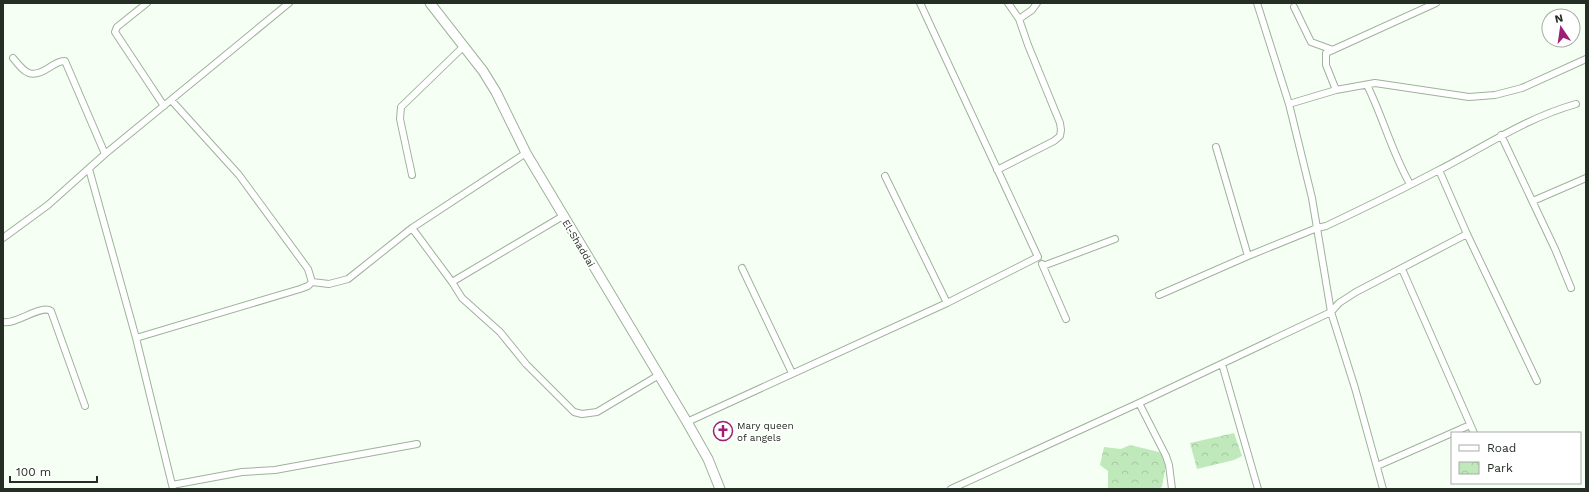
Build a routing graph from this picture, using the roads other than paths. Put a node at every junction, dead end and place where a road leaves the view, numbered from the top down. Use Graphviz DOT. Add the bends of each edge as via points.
graph roads {
  1 [pos="147,3"];
  2 [pos="289,3"];
  3 [pos="430,3"];
  4 [pos="920,3"];
  5 [pos="1008,3"];
  6 [pos="1037,3"];
  7 [pos="1257,3"];
  8 [pos="1436,3"];
  9 [pos="1294,6"];
  10 [pos="1019,19"];
  11 [pos="464,46"];
  12 [pos="1333,50"];
  13 [pos="13,58"];
  14 [pos="1586,59"];
  15 [pos="1368,84"];
  16 [pos="1336,90"];
  17 [pos="172,101"];
  18 [pos="1289,104"];
  19 [pos="1576,104"];
  20 [pos="164,106"];
  21 [pos="1501,135"];
  22 [pos="1216,148"];
  23 [pos="526,153"];
  24 [pos="105,154"];
  25 [pos="88,169"];
  26 [pos="997,170"];
  27 [pos="1439,170"];
  28 [pos="412,176"];
  29 [pos="885,176"];
  30 [pos="1586,178"];
  31 [pos="1410,184"];
  32 [pos="1533,201"];
  33 [pos="563,216"];
  34 [pos="412,228"];
  35 [pos="1317,228"];
  36 [pos="1467,234"];
  37 [pos="3,238"];
  38 [pos="1115,239"];
  39 [pos="1248,256"];
  40 [pos="1038,257"];
  41 [pos="1043,266"];
  42 [pos="742,268"];
  43 [pos="1402,269"];
  44 [pos="312,282"];
  45 [pos="452,282"];
  46 [pos="1571,288"];
  47 [pos="1159,295"];
  48 [pos="947,303"];
  49 [pos="1331,312"];
  50 [pos="1066,319"];
  51 [pos="3,322"];
  52 [pos="136,338"];
  53 [pos="1222,364"];
  54 [pos="792,373"];
  55 [pos="659,375"];
  56 [pos="1537,381"];
  57 [pos="1139,403"];
  58 [pos="85,406"];
  59 [pos="687,422"];
  60 [pos="1470,425"];
  61 [pos="1454,432"];
  62 [pos="1474,432"];
  63 [pos="1451,433"];
  64 [pos="417,444"];
  65 [pos="1377,466"];
  66 [pos="172,487"];
  67 [pos="720,489"];
  68 [pos="950,489"];
  69 [pos="1172,489"];
  70 [pos="1258,489"];
  71 [pos="1383,489"];
  1 -- 20 [label="street" via="117,27 115,32"];
  2 -- 17 [label="street"];
  3 -- 11 [label="street, El-Shaddai"];
  4 -- 26 [label="street"];
  5 -- 10 [label="street"];
  6 -- 10 [label="street"];
  7 -- 18 [label="street"];
  8 -- 12 [label="street"];
  9 -- 12 [label="street" via="1311,42"];
  10 -- 26 [label="street" via="1053,103 1061,130 1060,136 1054,141"];
  11 -- 23 [label="street, El-Shaddai" via="496,92"];
  11 -- 28 [label="street" via="401,106 400,119"];
  12 -- 16 [label="street" via="1326,53 1325,58"];
  13 -- 24 [label="street" via="24,72 29,74 46,70 65,61"];
  14 -- 15 [label="street" via="1522,88 1495,95 1469,97"];
  15 -- 16 [label="street"];
  15 -- 31 [label="street" via="1399,165"];
  16 -- 18 [label="street"];
  17 -- 20 [label="street"];
  17 -- 44 [label="street" via="257,197 308,269"];
  18 -- 35 [label="street"];
  19 -- 21 [label="street" via="1550,111"];
  20 -- 24 [label="street"];
  21 -- 27 [label="street"];
  21 -- 32 [label="street"];
  22 -- 39 [label="street"];
  23 -- 33 [label="street, El-Shaddai"];
  23 -- 34 [label="street"];
  24 -- 25 [label="street"];
  25 -- 37 [label="street" via="48,205"];
  25 -- 52 [label="street"];
  26 -- 40 [label="street"];
  27 -- 31 [label="street"];
  27 -- 36 [label="street"];
  29 -- 48 [label="street"];
  30 -- 32 [label="street"];
  31 -- 35 [label="street" via="1326,226"];
  32 -- 46 [label="street"];
  33 -- 45 [label="street"];
  33 -- 55 [label="street, El-Shaddai"];
  34 -- 44 [label="street" via="348,279 329,284"];
  34 -- 45 [label="street"];
  35 -- 39 [label="street"];
  35 -- 49 [label="street"];
  36 -- 43 [label="street"];
  36 -- 56 [label="street"];
  38 -- 41 [label="street"];
  39 -- 47 [label="street"];
  40 -- 41 [label="street"];
  40 -- 48 [label="street"];
  41 -- 50 [label="street"];
  42 -- 54 [label="street"];
  43 -- 49 [label="street" via="1356,292"];
  43 -- 60 [label="street"];
  44 -- 52 [label="street" via="300,289"];
  45 -- 55 [label="street" via="462,298 500,332 526,364 574,412 598,412"];
  48 -- 54 [label="street"];
  49 -- 53 [label="street"];
  49 -- 65 [label="street"];
  51 -- 58 [label="street" via="10,322 44,309 51,311"];
  52 -- 66 [label="street"];
  53 -- 57 [label="street"];
  53 -- 70 [label="street"];
  54 -- 59 [label="street"];
  55 -- 59 [label="street, El-Shaddai"];
  57 -- 68 [label="street"];
  57 -- 69 [label="street" via="1166,456"];
  59 -- 67 [label="street, El-Shaddai" via="708,459"];
  60 -- 61 [label="street"];
  60 -- 62 [label="street"];
  63 -- 65 [label="street"];
  64 -- 66 [label="street"];
  65 -- 71 [label="street"];
}
